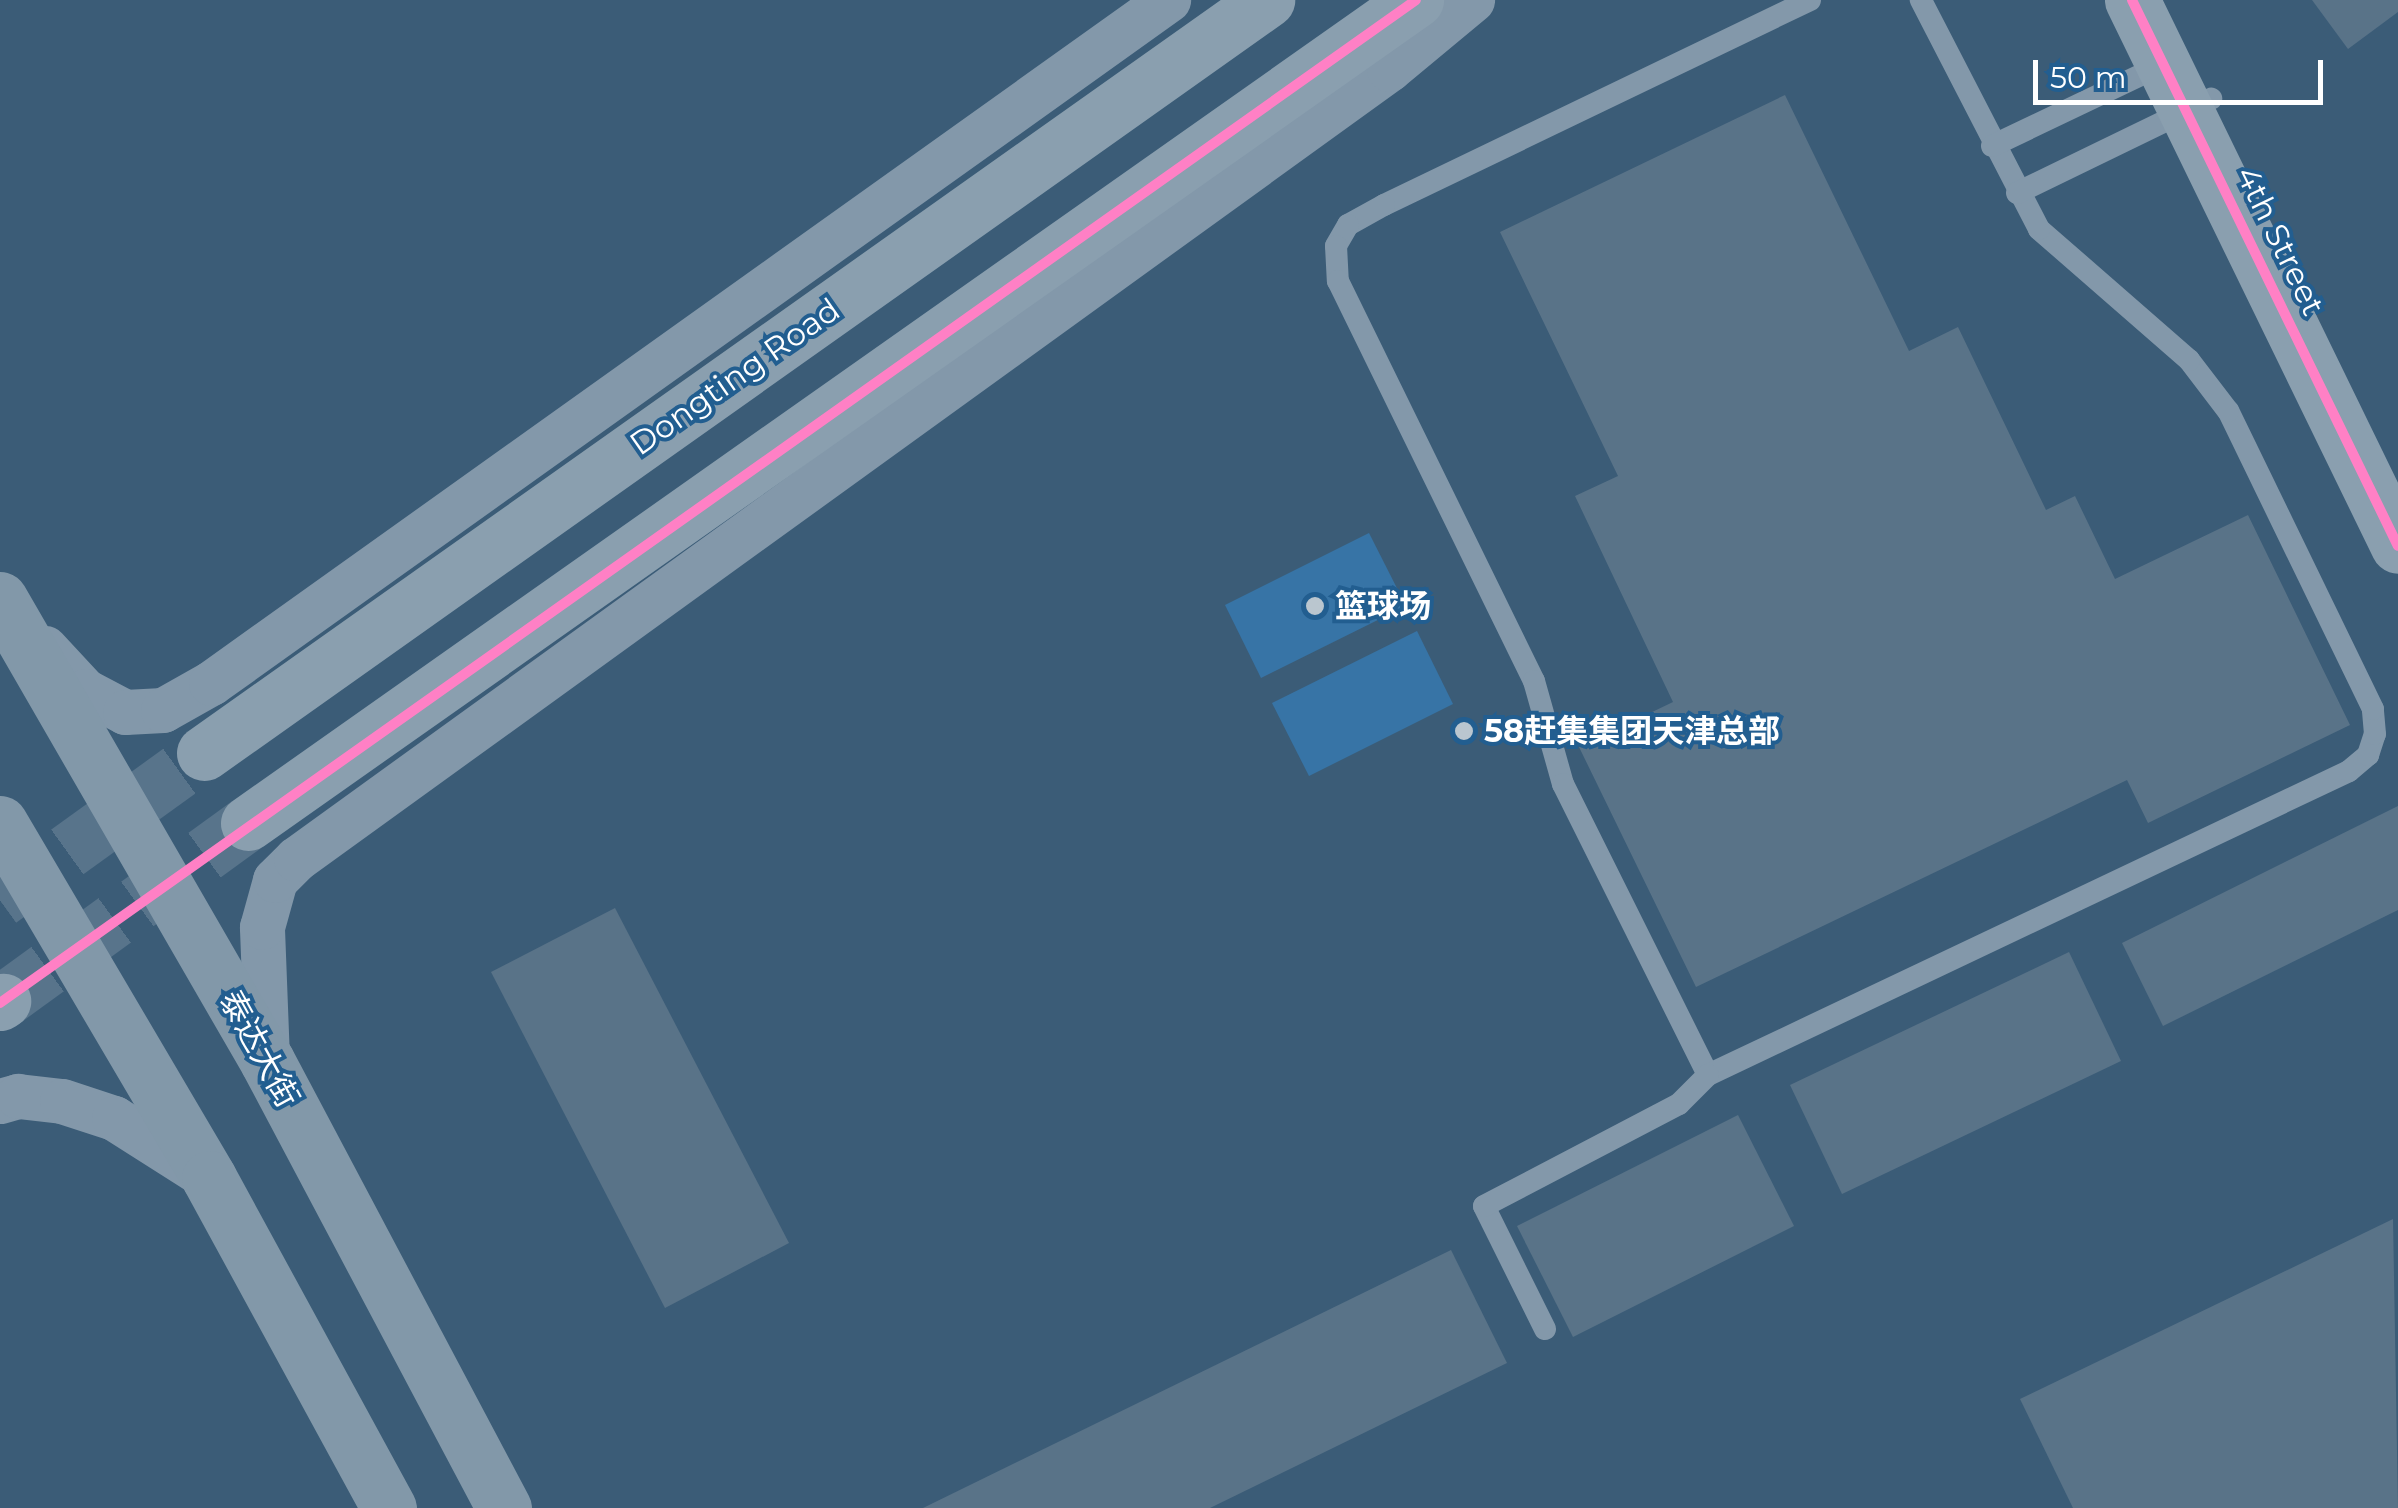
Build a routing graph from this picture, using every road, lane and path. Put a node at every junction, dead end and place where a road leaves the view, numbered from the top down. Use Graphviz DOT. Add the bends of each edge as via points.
graph roads {
  1 [pos="1168,0"];
  2 [pos="1267,0"];
  3 [pos="1416,0"];
  4 [pos="1472,0"];
  5 [pos="1810,0"];
  6 [pos="1921,0"];
  7 [pos="2132,0"];
  8 [pos="2162,0"];
  9 [pos="2188,81"];
  10 [pos="1992,146"];
  11 [pos="2017,194"];
  12 [pos="2398,483"];
  13 [pos="2398,546"];
  14 [pos="0,596"];
  15 [pos="204,753"];
  16 [pos="248,822"];
  17 [pos="0,823"];
  18 [pos="267,1061"];
  19 [pos="1708,1075"];
  20 [pos="0,1101"];
  21 [pos="209,1178"];
  22 [pos="1545,1330"];
  23 [pos="389,1508"];
  24 [pos="504,1508"];
  1 -- 14 [label="street" via="211,683 163,710 126,712 85,691"];
  2 -- 15 [label="main road, Dongting Road"];
  3 -- 16 [label="main road"];
  4 -- 18 [label="street" via="1389,69 296,859 275,880 262,927"];
  5 -- 19 [label="lane" via="1384,205 1348,225 1336,246 1338,281 1534,681 1562,784"];
  6 -- 10 [label="lane"];
  7 -- 9 [label="main road, 4th Street"];
  8 -- 9 [label="main road, 4th Street"];
  9 -- 10 [label="lane"];
  9 -- 11 [label="lane"];
  9 -- 12 [label="main road, 4th Street"];
  9 -- 13 [label="main road, 4th Street"];
  10 -- 11 [label="lane"];
  11 -- 19 [label="lane" via="2066,258 2189,360 2228,411 2373,709 2368,755 2349,772"];
  14 -- 18 [label="highway, 泰达大街"];
  17 -- 21 [label="highway"];
  18 -- 24 [label="highway, 泰达大街"];
  19 -- 22 [label="lane" via="1679,1104 1484,1206"];
  20 -- 21 [label="street" via="18,1096 62,1102 114,1118"];
  21 -- 23 [label="highway"];
}
